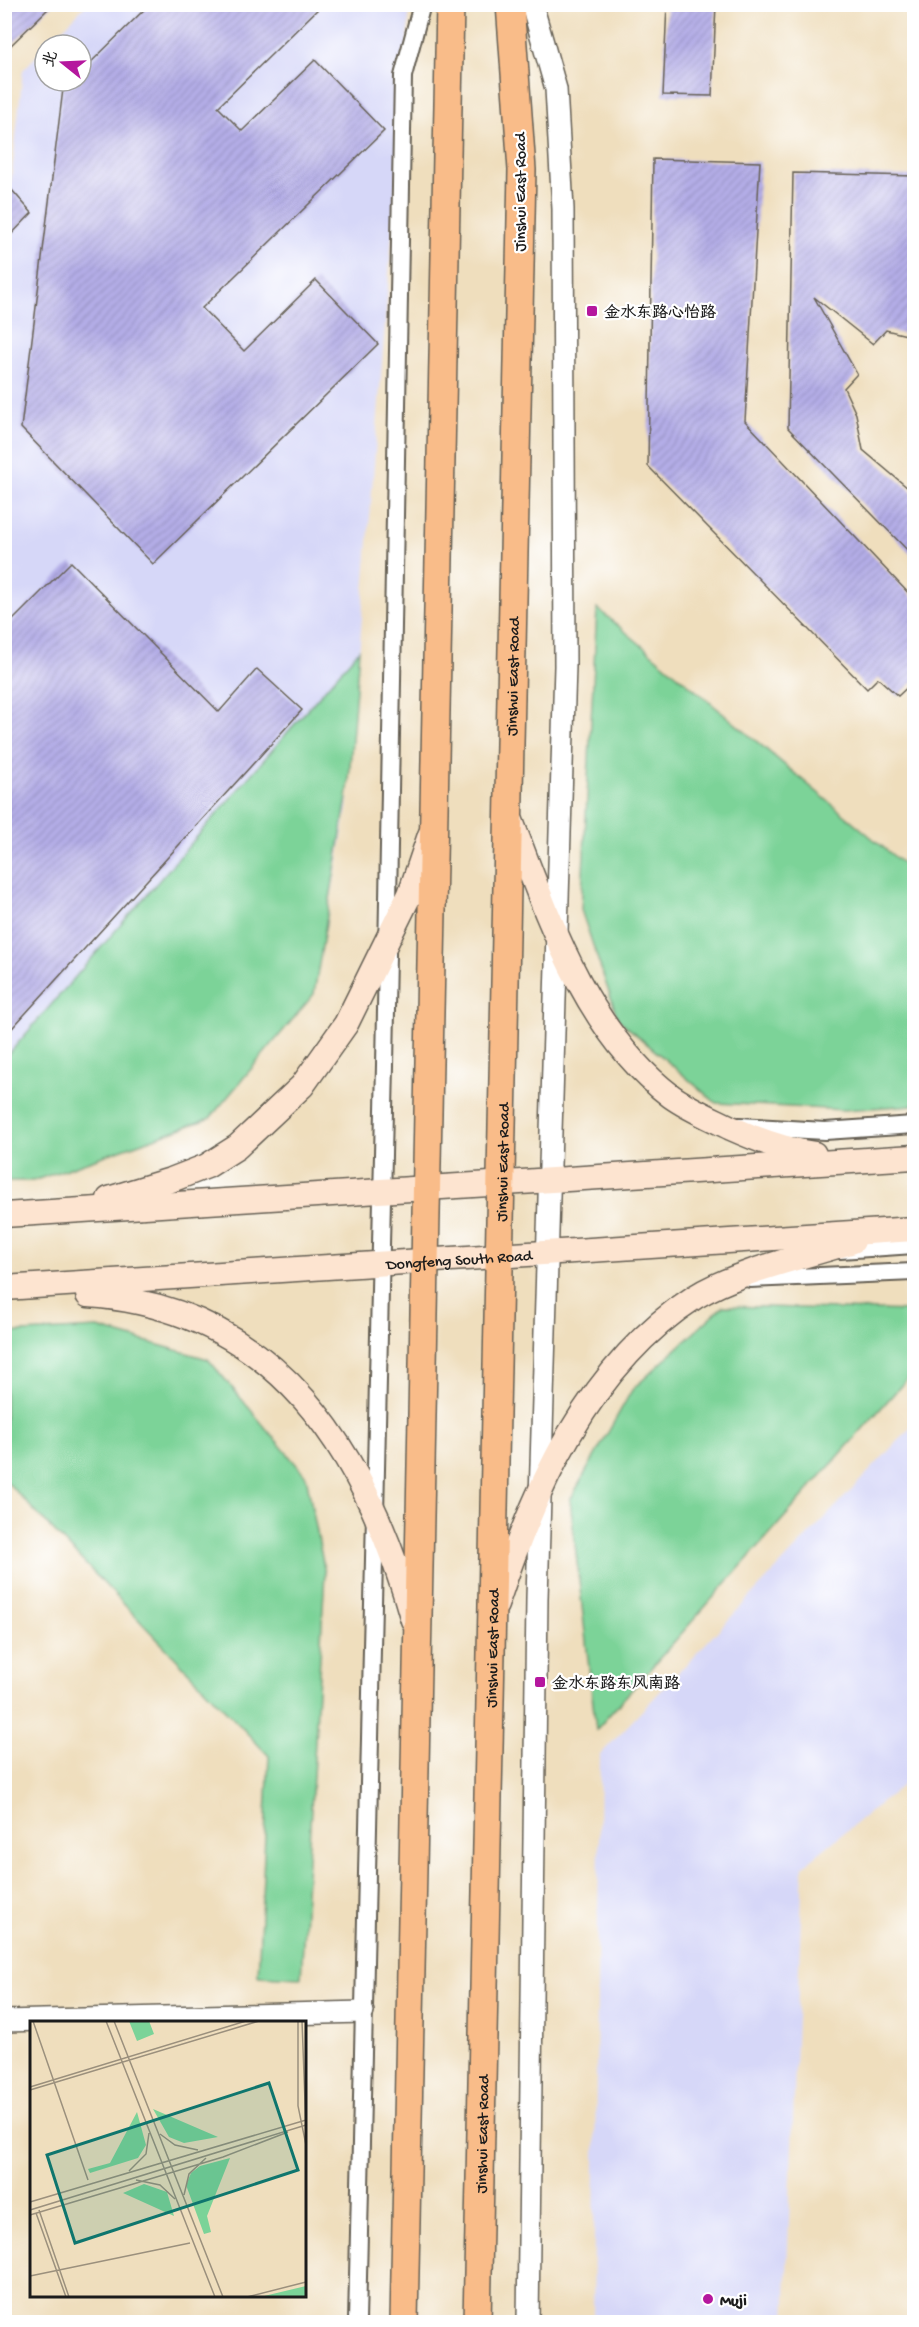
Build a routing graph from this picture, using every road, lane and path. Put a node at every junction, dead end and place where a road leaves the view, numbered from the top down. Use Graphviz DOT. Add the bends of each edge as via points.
graph roads {
  1 [pos="422,4"];
  2 [pos="450,4"];
  3 [pos="510,4"];
  4 [pos="532,4"];
  5 [pos="509,814"];
  6 [pos="433,825"];
  7 [pos="557,932"];
  8 [pos="387,938"];
  9 [pos="725,1125"];
  10 [pos="915,1125"];
  11 [pos="915,1157"];
  12 [pos="858,1161"];
  13 [pos="550,1180"];
  14 [pos="501,1183"];
  15 [pos="426,1188"];
  16 [pos="382,1191"];
  17 [pos="64,1212"];
  18 [pos="4,1215"];
  19 [pos="915,1228"];
  20 [pos="883,1230"];
  21 [pos="671,1243"];
  22 [pos="915,1245"];
  23 [pos="548,1251"];
  24 [pos="821,1251"];
  25 [pos="500,1254"];
  26 [pos="424,1259"];
  27 [pos="380,1262"];
  28 [pos="915,1272"];
  29 [pos="731,1280"];
  30 [pos="4,1288"];
  31 [pos="540,1496"];
  32 [pos="374,1514"];
  33 [pos="492,1616"];
  34 [pos="417,1632"];
  35 [pos="363,2012"];
  36 [pos="4,2021"];
  37 [pos="357,2322"];
  38 [pos="404,2322"];
  39 [pos="477,2322"];
  40 [pos="528,2322"];
  1 -- 8 [label="street" via="403,76"];
  2 -- 6 [label="main road"];
  3 -- 5 [label="main road, Jinshui East Road" via="522,170"];
  4 -- 7 [label="street" via="556,89 563,209 565,666"];
  5 -- 7 [label="main road"];
  5 -- 14 [label="main road, Jinshui East Road"];
  6 -- 8 [label="main road" via="410,894"];
  6 -- 15 [label="main road"];
  7 -- 9 [label="main road" via="600,1020 620,1046 672,1096"];
  7 -- 13 [label="street"];
  8 -- 16 [label="street"];
  8 -- 17 [label="main road" via="346,1023 322,1059 302,1086 237,1147 207,1166 171,1180"];
  9 -- 10 [label="street" via="825,1131"];
  9 -- 12 [label="main road" via="788,1150"];
  11 -- 12 [label="main road"];
  12 -- 13 [label="main road"];
  13 -- 14 [label="main road"];
  13 -- 23 [label="street"];
  14 -- 15 [label="main road"];
  14 -- 25 [label="main road, Jinshui East Road"];
  15 -- 16 [label="main road"];
  15 -- 26 [label="main road"];
  16 -- 17 [label="main road"];
  16 -- 27 [label="street"];
  17 -- 18 [label="main road"];
  19 -- 20 [label="main road, Dongfeng South Road"];
  20 -- 21 [label="main road, Dongfeng South Road"];
  20 -- 24 [label="main road"];
  21 -- 23 [label="main road, Dongfeng South Road"];
  21 -- 24 [label="street"];
  22 -- 24 [label="street"];
  23 -- 25 [label="main road, Dongfeng South Road"];
  23 -- 31 [label="street"];
  24 -- 29 [label="main road"];
  25 -- 26 [label="main road, Dongfeng South Road"];
  25 -- 33 [label="main road, Jinshui East Road"];
  26 -- 27 [label="main road, Dongfeng South Road"];
  26 -- 34 [label="main road"];
  27 -- 30 [label="main road, Dongfeng South Road"];
  27 -- 32 [label="street"];
  28 -- 29 [label="street"];
  29 -- 31 [label="main road" via="674,1313 611,1373 570,1434"];
  30 -- 32 [label="main road" via="127,1297 200,1320 236,1339 295,1387 338,1444"];
  31 -- 33 [label="main road"];
  31 -- 40 [label="street"];
  32 -- 34 [label="main road" via="404,1587"];
  32 -- 35 [label="street"];
  33 -- 39 [label="main road, Jinshui East Road"];
  34 -- 38 [label="main road"];
  35 -- 36 [label="street"];
  35 -- 37 [label="street"];
}
